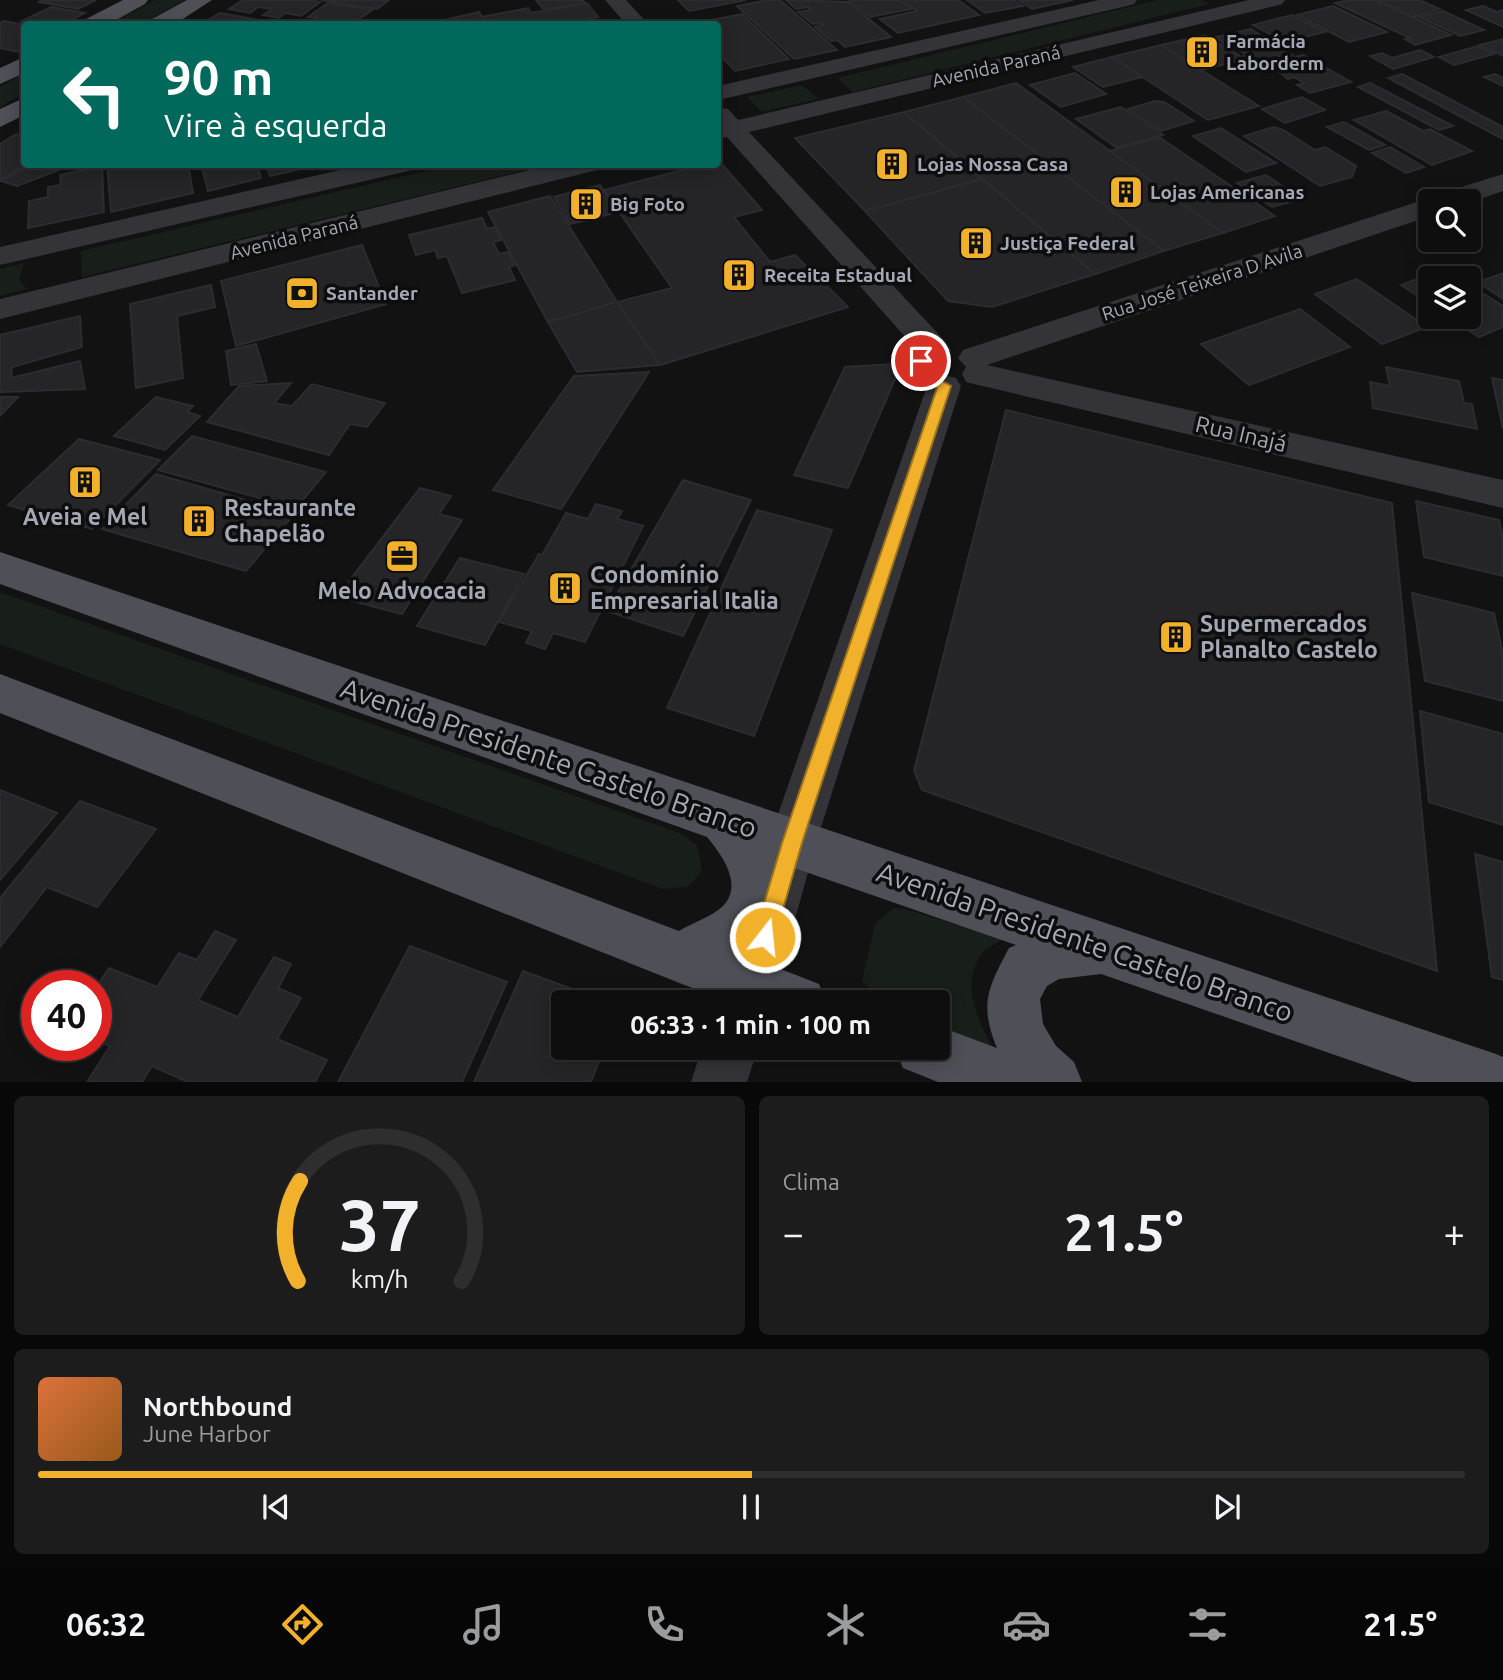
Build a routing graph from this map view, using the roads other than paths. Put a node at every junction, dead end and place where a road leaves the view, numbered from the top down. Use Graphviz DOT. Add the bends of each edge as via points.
graph roads {
  1 [pos="138,0"];
  2 [pos="202,0"];
  3 [pos="615,0"];
  4 [pos="1127,0"];
  5 [pos="1270,1"];
  6 [pos="1227,4"];
  7 [pos="100,21"];
  8 [pos="165,21"];
  9 [pos="634,21"];
  10 [pos="21,66"];
  11 [pos="829,68"];
  12 [pos="0,77"];
  13 [pos="721,92"];
  14 [pos="857,99"];
  15 [pos="21,107"];
  16 [pos="0,120"];
  17 [pos="722,124"];
  18 [pos="386,168"];
  19 [pos="572,168"];
  20 [pos="1503,182"];
  21 [pos="1481,189"];
  22 [pos="1418,211"];
  23 [pos="74,239"];
  24 [pos="0,256"];
  25 [pos="82,289"];
  26 [pos="0,309"];
  27 [pos="958,367"];
  28 [pos="1503,494"];
  29 [pos="0,568"];
  30 [pos="0,693"];
  31 [pos="722,818"];
  32 [pos="792,843"];
  33 [pos="1105,949"];
  34 [pos="682,958"];
  35 [pos="741,990"];
  36 [pos="749,990"];
  37 [pos="950,1058"];
  38 [pos="726,1060"];
  39 [pos="719,1082"];
  40 [pos="1013,1082"];
  41 [pos="1054,1082"];
  42 [pos="1496,1082"];
  1 -- 7 [label="main road"];
  2 -- 8 [label="main road"];
  3 -- 9 [label="street"];
  4 -- 11 [label="street, Avenida Paraná"];
  5 -- 6 [label="street, Avenida Paraná"];
  6 -- 14 [label="street, Avenida Paraná"];
  10 -- 12 [label="main road"];
  11 -- 13 [label="street, Avenida Paraná"];
  11 -- 14 [label="street" via="819,76 821,87"];
  14 -- 17 [label="street, Avenida Paraná"];
  15 -- 16 [label="main road"];
  17 -- 27 [label="street"];
  18 -- 23 [label="street, Avenida Paraná"];
  19 -- 25 [label="street, Avenida Paraná"];
  20 -- 21 [label="street"];
  22 -- 27 [label="street, Rua José Teixeira D Avila"];
  23 -- 24 [label="street, Avenida Paraná"];
  23 -- 25 [label="street" via="54,251 44,266 45,279 59,287"];
  25 -- 26 [label="street, Avenida Paraná"];
  27 -- 28 [label="street, Rua Inajá"];
  27 -- 32 [label="street"];
  29 -- 31 [label="main road, Avenida Presidente Castelo Branco"];
  30 -- 34 [label="main road"];
  31 -- 32 [label="main road, Avenida Presidente Castelo Branco"];
  31 -- 34 [label="main road" via="753,864 755,895 741,924"];
  32 -- 33 [label="main road, Avenida Presidente Castelo Branco"];
  32 -- 36 [label="street"];
  33 -- 41 [label="main road" via="1053,953 1028,967 1013,996 1017,1030 1036,1066"];
  33 -- 42 [label="main road, Avenida Presidente Castelo Branco"];
  34 -- 35 [label="main road"];
  37 -- 40 [label="main road"];
  38 -- 39 [label="street"];
}
